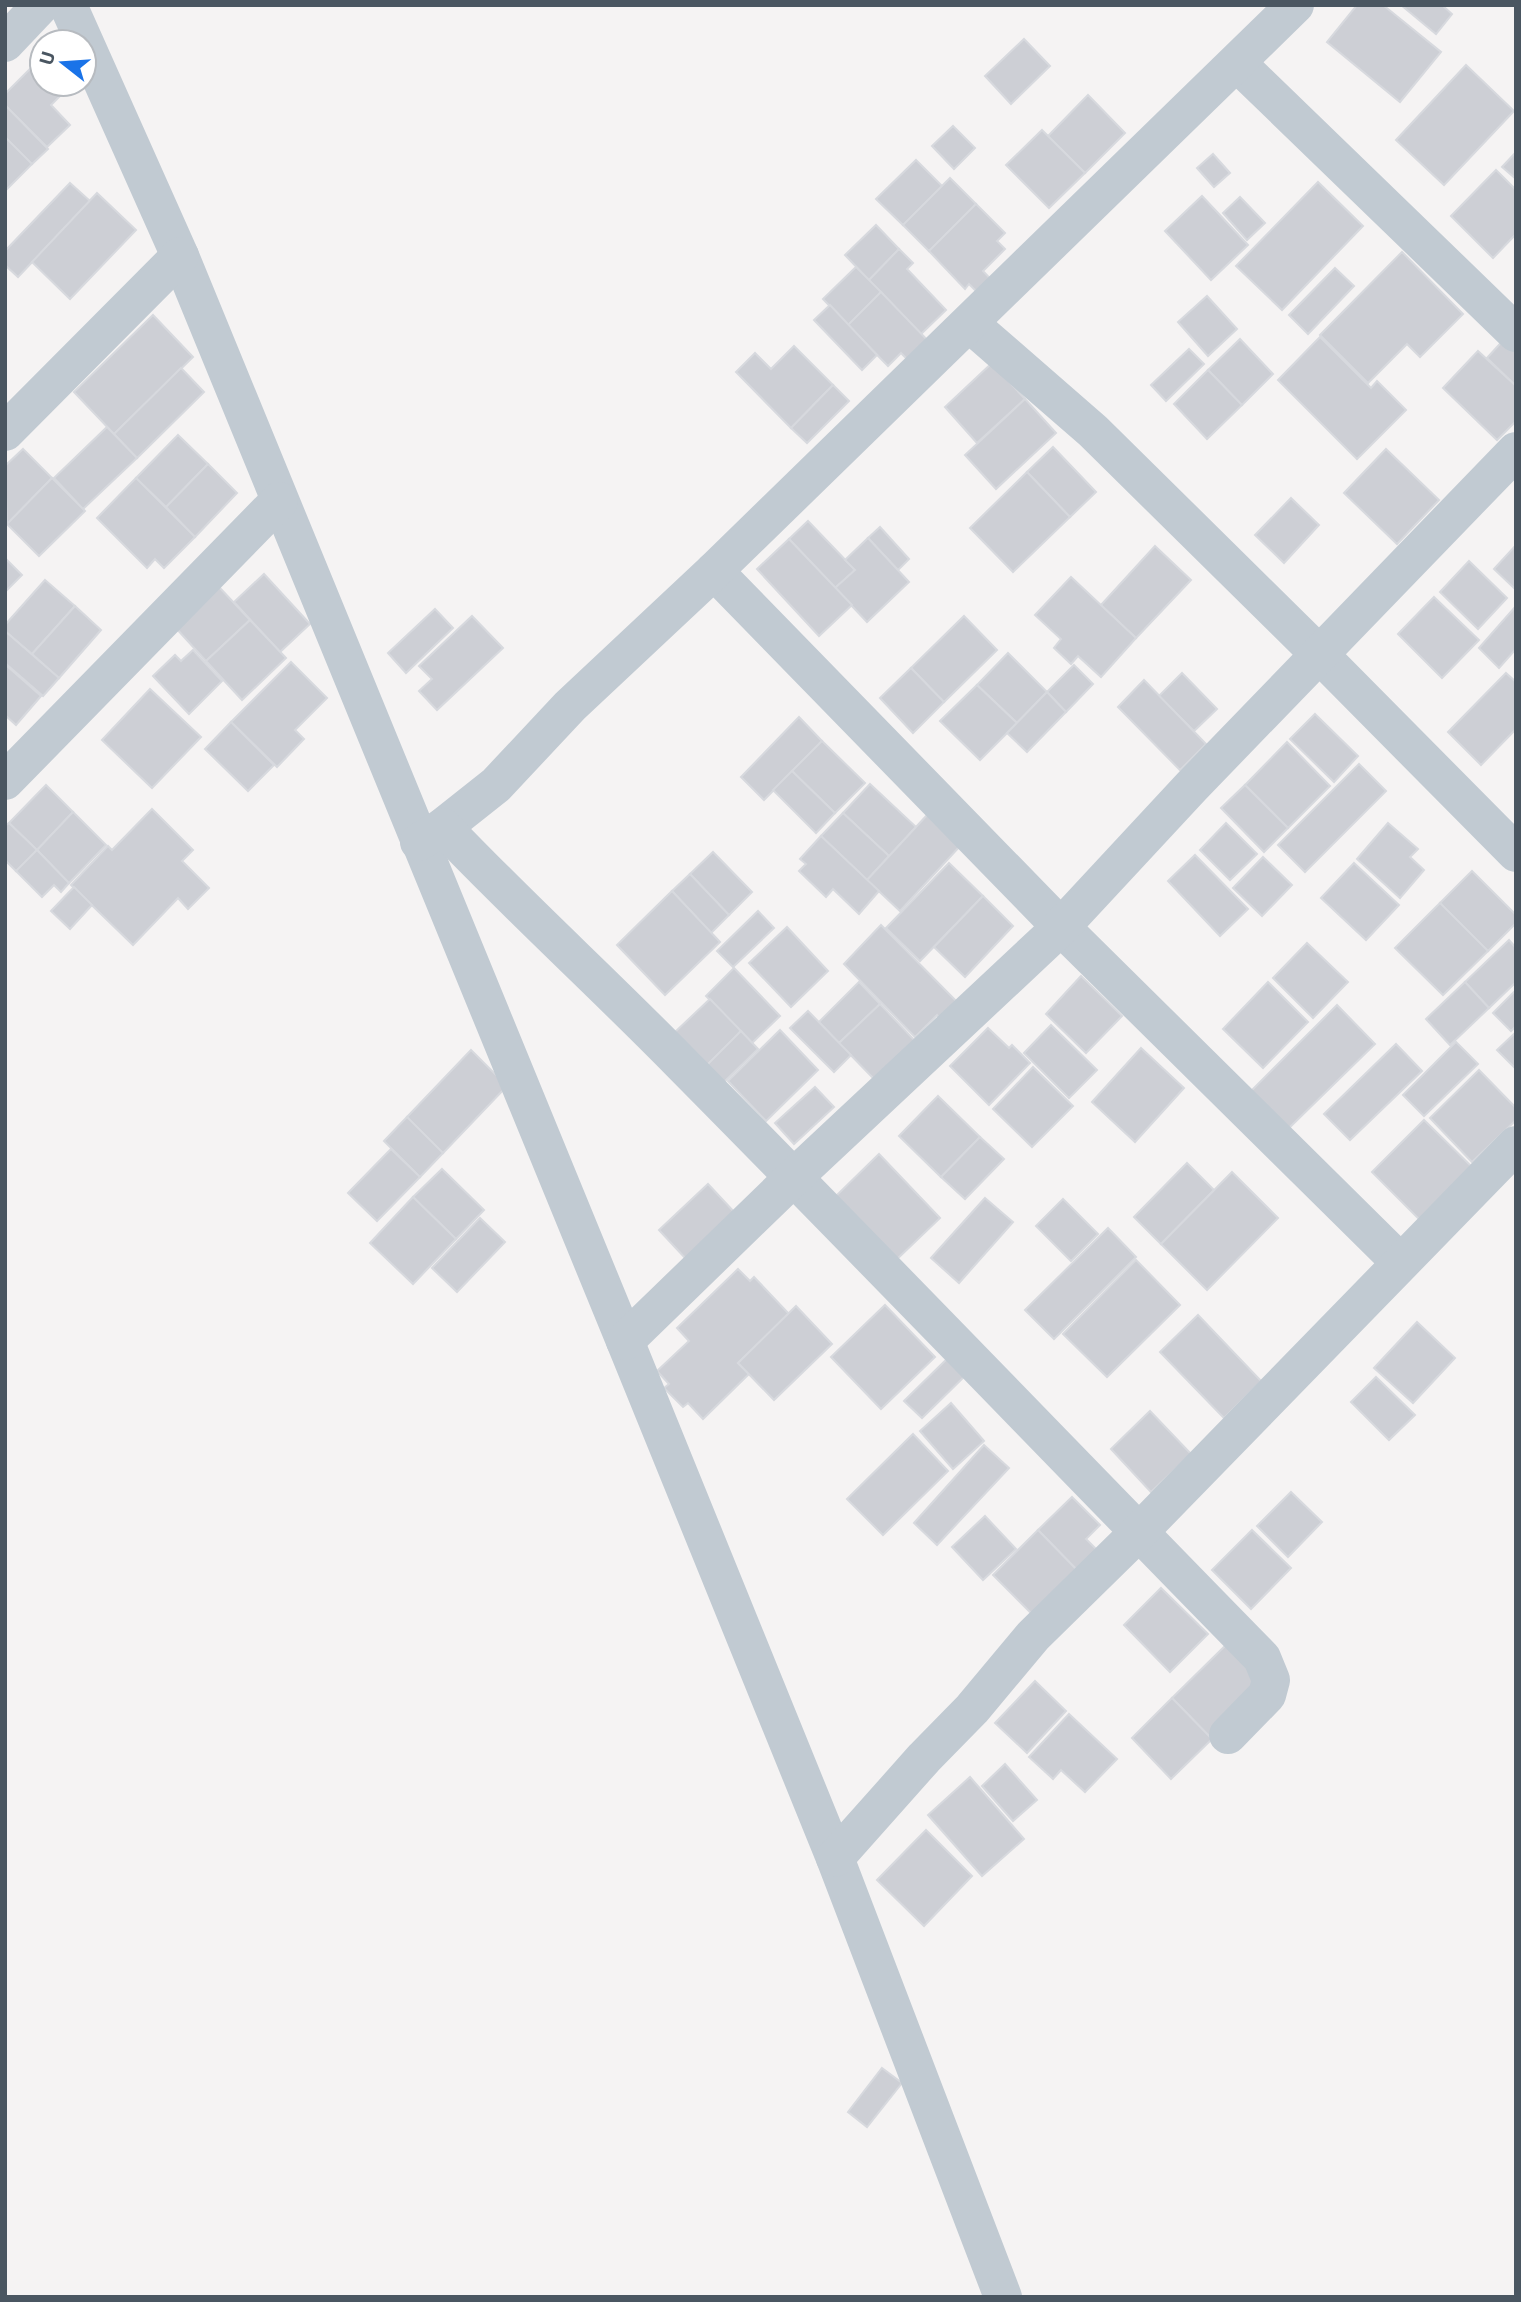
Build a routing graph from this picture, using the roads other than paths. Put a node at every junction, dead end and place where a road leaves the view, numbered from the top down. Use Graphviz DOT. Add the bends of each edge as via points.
graph roads {
  1 [pos="41,5"];
  2 [pos="68,5"];
  3 [pos="1295,5"];
  4 [pos="5,43"];
  5 [pos="1237,63"];
  6 [pos="180,256"];
  7 [pos="970,324"];
  8 [pos="1516,333"];
  9 [pos="5,432"];
  10 [pos="1516,452"];
  11 [pos="279,501"];
  12 [pos="714,571"];
  13 [pos="1319,654"];
  14 [pos="5,781"];
  15 [pos="431,835"];
  16 [pos="1516,853"];
  17 [pos="1061,927"];
  18 [pos="1516,1145"];
  19 [pos="794,1177"];
  20 [pos="1400,1262"];
  21 [pos="625,1341"];
  22 [pos="1139,1532"];
  23 [pos="1228,1735"];
  24 [pos="835,1858"];
  25 [pos="1003,2297"];
  1 -- 4 [label="street"];
  2 -- 6 [label="street"];
  3 -- 5 [label="street"];
  5 -- 7 [label="street"];
  5 -- 8 [label="street"];
  6 -- 9 [label="street"];
  6 -- 11 [label="street"];
  7 -- 12 [label="street"];
  7 -- 13 [label="street" via="1093,431"];
  10 -- 13 [label="street"];
  11 -- 14 [label="street"];
  11 -- 15 [label="street"];
  12 -- 15 [label="street" via="570,706 496,785"];
  12 -- 17 [label="street"];
  13 -- 16 [label="street"];
  13 -- 17 [label="street"];
  15 -- 19 [label="street" via="495,882 608,988"];
  15 -- 21 [label="street"];
  17 -- 19 [label="street"];
  17 -- 20 [label="street"];
  18 -- 20 [label="street"];
  19 -- 21 [label="street"];
  19 -- 22 [label="street"];
  20 -- 22 [label="street"];
  21 -- 24 [label="street"];
  22 -- 23 [label="street" via="1262,1658 1271,1680 1267,1695"];
  22 -- 24 [label="street" via="1033,1636"];
  24 -- 25 [label="street"];
}
